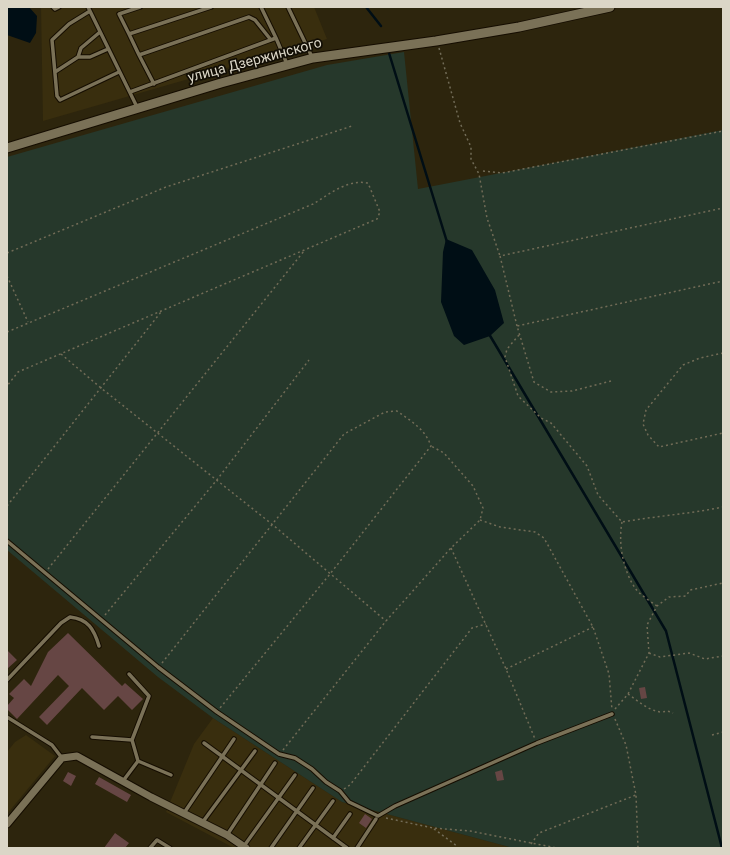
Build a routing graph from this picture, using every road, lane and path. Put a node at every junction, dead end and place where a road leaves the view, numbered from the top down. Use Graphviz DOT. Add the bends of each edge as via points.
graph roads {
  1 [pos="53,7"];
  2 [pos="58,7"];
  3 [pos="140,7"];
  4 [pos="211,7"];
  5 [pos="261,7"];
  6 [pos="288,7"];
  7 [pos="610,7"];
  8 [pos="89,9"];
  9 [pos="100,32"];
  10 [pos="129,34"];
  11 [pos="276,38"];
  12 [pos="271,40"];
  13 [pos="436,41"];
  14 [pos="108,49"];
  15 [pos="138,55"];
  16 [pos="78,57"];
  17 [pos="313,58"];
  18 [pos="286,64"];
  19 [pos="55,72"];
  20 [pos="119,72"];
  21 [pos="154,84"];
  22 [pos="130,92"];
  23 [pos="137,108"];
  24 [pos="352,126"];
  25 [pos="723,131"];
  26 [pos="7,148"];
  27 [pos="483,172"];
  28 [pos="723,208"];
  29 [pos="305,250"];
  30 [pos="7,253"];
  31 [pos="500,256"];
  32 [pos="7,276"];
  33 [pos="723,281"];
  34 [pos="163,311"];
  35 [pos="28,322"];
  36 [pos="517,326"];
  37 [pos="7,332"];
  38 [pos="520,334"];
  39 [pos="723,353"];
  40 [pos="61,354"];
  41 [pos="310,360"];
  42 [pos="611,381"];
  43 [pos="7,386"];
  44 [pos="101,388"];
  45 [pos="158,433"];
  46 [pos="723,433"];
  47 [pos="431,446"];
  48 [pos="216,481"];
  49 [pos="7,506"];
  50 [pos="723,507"];
  51 [pos="480,520"];
  52 [pos="622,522"];
  53 [pos="273,525"];
  54 [pos="7,541"];
  55 [pos="451,548"];
  56 [pos="46,572"];
  57 [pos="330,574"];
  58 [pos="723,583"];
  59 [pos="657,606"];
  60 [pos="101,619"];
  61 [pos="386,621"];
  62 [pos="486,624"];
  63 [pos="593,627"];
  64 [pos="99,646"];
  65 [pos="649,653"];
  66 [pos="723,656"];
  67 [pos="158,667"];
  68 [pos="506,669"];
  69 [pos="129,674"];
  70 [pos="7,680"];
  71 [pos="628,694"];
  72 [pos="217,712"];
  73 [pos="673,713"];
  74 [pos="612,714"];
  75 [pos="7,717"];
  76 [pos="723,732"];
  77 [pos="712,735"];
  78 [pos="92,737"];
  79 [pos="234,739"];
  80 [pos="132,740"];
  81 [pos="204,743"];
  82 [pos="537,743"];
  83 [pos="255,751"];
  84 [pos="279,754"];
  85 [pos="222,756"];
  86 [pos="62,758"];
  87 [pos="138,761"];
  88 [pos="275,763"];
  89 [pos="241,770"];
  90 [pos="171,775"];
  91 [pos="295,775"];
  92 [pos="123,781"];
  93 [pos="260,784"];
  94 [pos="313,788"];
  95 [pos="340,791"];
  96 [pos="636,795"];
  97 [pos="279,798"];
  98 [pos="333,801"];
  99 [pos="297,811"];
  100 [pos="184,813"];
  101 [pos="350,814"];
  102 [pos="377,817"];
  103 [pos="202,823"];
  104 [pos="7,824"];
  105 [pos="315,825"];
  106 [pos="433,828"];
  107 [pos="227,835"];
  108 [pos="333,838"];
  109 [pos="531,844"];
  110 [pos="457,846"];
  111 [pos="245,847"];
  112 [pos="150,848"];
  113 [pos="170,848"];
  114 [pos="271,848"];
  115 [pos="299,848"];
  116 [pos="347,848"];
  117 [pos="356,848"];
  118 [pos="557,848"];
  119 [pos="638,848"];
  1 -- 2 [label="lane"];
  3 -- 10 [label="lane" via="119,14"];
  4 -- 10 [label="lane"];
  5 -- 11 [label="lane"];
  6 -- 17 [label="lane"];
  7 -- 13 [label="street, улица Дзержинского" via="519,27"];
  8 -- 9 [label="lane"];
  8 -- 19 [label="lane" via="52,40"];
  9 -- 14 [label="lane"];
  9 -- 16 [label="lane" via="81,48"];
  10 -- 15 [label="lane"];
  11 -- 12 [label="lane"];
  11 -- 18 [label="lane"];
  12 -- 15 [label="lane" via="255,20 249,17"];
  12 -- 21 [label="lane"];
  13 -- 17 [label="street, улица Дзержинского"];
  13 -- 31 [label="path" via="460,123 471,147 487,218"];
  14 -- 16 [label="lane" via="90,57"];
  14 -- 20 [label="lane"];
  15 -- 21 [label="lane"];
  16 -- 19 [label="lane"];
  17 -- 18 [label="street, улица Дзержинского"];
  18 -- 23 [label="street, улица Дзержинского"];
  19 -- 20 [label="lane" via="57,96 60,100"];
  20 -- 22 [label="lane"];
  21 -- 22 [label="lane"];
  22 -- 23 [label="lane"];
  23 -- 26 [label="street, улица Дзержинского"];
  24 -- 30 [label="path" via="166,187"];
  25 -- 27 [label="path" via="502,173"];
  28 -- 31 [label="path"];
  29 -- 34 [label="path"];
  29 -- 35 [label="path" via="377,219 380,212 368,183 349,183 313,204"];
  29 -- 45 [label="path"];
  31 -- 36 [label="path"];
  32 -- 35 [label="path"];
  33 -- 36 [label="path"];
  34 -- 40 [label="path"];
  34 -- 44 [label="path"];
  35 -- 37 [label="path"];
  36 -- 38 [label="path"];
  38 -- 42 [label="path" via="534,382 551,392 572,391"];
  38 -- 52 [label="path" via="507,349 505,357 518,396 550,423 587,466 598,495"];
  39 -- 46 [label="path" via="683,365 646,410 643,424 648,435 659,447"];
  40 -- 43 [label="path" via="18,372"];
  40 -- 44 [label="path"];
  41 -- 48 [label="path"];
  44 -- 45 [label="path"];
  44 -- 49 [label="path"];
  45 -- 48 [label="path"];
  45 -- 56 [label="path"];
  47 -- 51 [label="path" via="444,453 473,486 483,508"];
  47 -- 53 [label="path" via="427,435 412,421 397,411 385,412 344,434"];
  47 -- 57 [label="path"];
  48 -- 53 [label="path"];
  48 -- 60 [label="path"];
  50 -- 52 [label="path"];
  51 -- 55 [label="path"];
  51 -- 63 [label="path" via="500,527 535,532 544,538"];
  52 -- 59 [label="path" via="619,536 624,561 636,588"];
  53 -- 57 [label="path"];
  53 -- 67 [label="path"];
  54 -- 56 [label="lane"];
  55 -- 61 [label="path"];
  55 -- 62 [label="path"];
  56 -- 60 [label="lane"];
  57 -- 61 [label="path"];
  57 -- 72 [label="path"];
  58 -- 59 [label="path" via="690,590 686,596 669,597"];
  59 -- 65 [label="path" via="647,625"];
  60 -- 67 [label="lane"];
  61 -- 84 [label="path"];
  62 -- 68 [label="path"];
  62 -- 95 [label="path" via="472,628 350,785"];
  63 -- 68 [label="path"];
  63 -- 74 [label="path" via="609,674"];
  64 -- 70 [label="lane" via="95,631 81,618 70,617 61,623"];
  65 -- 66 [label="path" via="660,657 689,653 705,659"];
  65 -- 71 [label="path"];
  67 -- 72 [label="lane"];
  68 -- 82 [label="path"];
  69 -- 80 [label="lane" via="149,696"];
  71 -- 73 [label="path" via="647,707"];
  71 -- 74 [label="path"];
  72 -- 84 [label="lane"];
  74 -- 82 [label="lane"];
  74 -- 96 [label="path" via="626,745"];
  75 -- 86 [label="lane" via="52,745"];
  76 -- 77 [label="path"];
  78 -- 80 [label="lane"];
  79 -- 85 [label="lane"];
  80 -- 87 [label="lane"];
  81 -- 85 [label="lane"];
  82 -- 102 [label="lane" via="395,806"];
  83 -- 89 [label="lane"];
  84 -- 95 [label="lane" via="295,758"];
  85 -- 89 [label="lane"];
  85 -- 100 [label="lane"];
  86 -- 92 [label="street" via="77,756"];
  86 -- 104 [label="street"];
  87 -- 90 [label="lane"];
  87 -- 92 [label="lane"];
  88 -- 93 [label="lane"];
  89 -- 93 [label="lane"];
  89 -- 103 [label="lane"];
  91 -- 97 [label="lane"];
  92 -- 100 [label="street"];
  93 -- 97 [label="lane"];
  93 -- 107 [label="lane"];
  94 -- 99 [label="lane"];
  95 -- 102 [label="lane" via="349,802"];
  96 -- 109 [label="path" via="539,833"];
  96 -- 119 [label="path"];
  97 -- 99 [label="lane"];
  97 -- 111 [label="lane"];
  98 -- 105 [label="lane"];
  99 -- 105 [label="lane"];
  99 -- 114 [label="lane"];
  100 -- 103 [label="street"];
  101 -- 108 [label="lane"];
  102 -- 106 [label="path"];
  102 -- 117 [label="lane"];
  103 -- 107 [label="street"];
  105 -- 108 [label="lane"];
  105 -- 115 [label="lane"];
  106 -- 109 [label="path" via="470,831"];
  106 -- 110 [label="path"];
  107 -- 111 [label="street"];
  108 -- 116 [label="lane"];
  109 -- 118 [label="path"];
  112 -- 113 [label="lane" via="157,840"];
}
